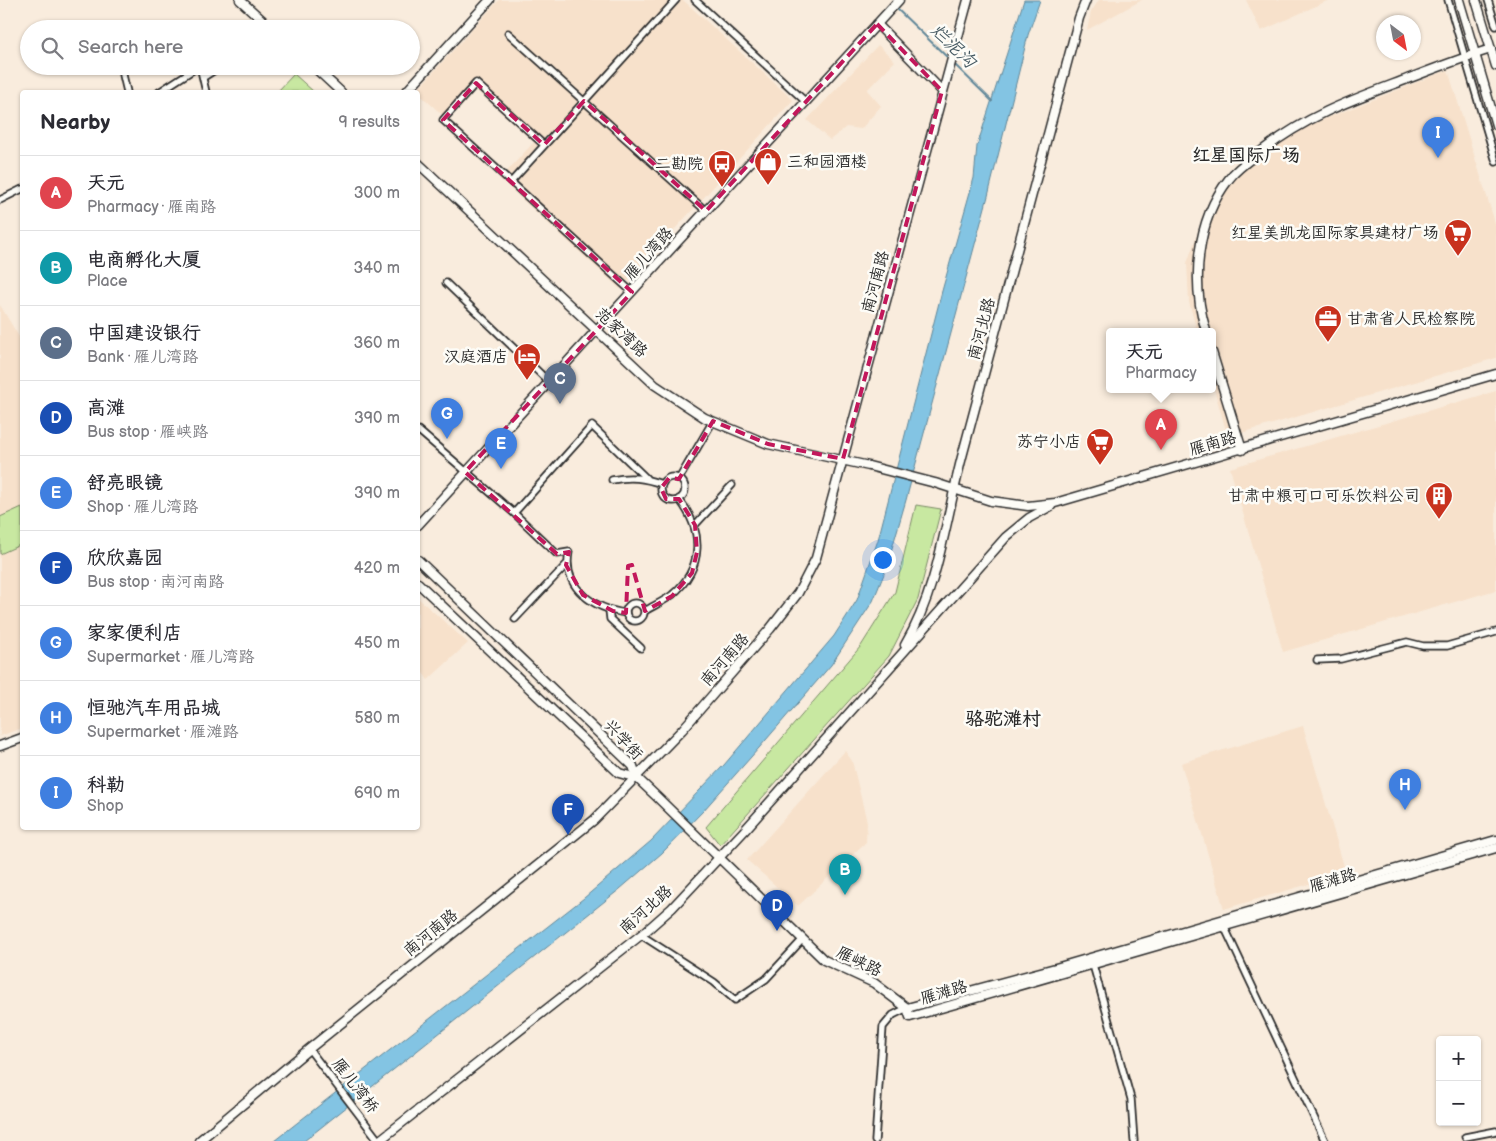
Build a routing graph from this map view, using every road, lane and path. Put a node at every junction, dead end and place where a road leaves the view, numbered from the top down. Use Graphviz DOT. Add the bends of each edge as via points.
graph roads {
  1 [pos="240,0"];
  2 [pos="490,0"];
  3 [pos="676,0"];
  4 [pos="695,0"];
  5 [pos="899,0"];
  6 [pos="968,0"];
  7 [pos="1086,0"];
  8 [pos="1448,0"];
  9 [pos="1459,0"];
  10 [pos="1476,0"];
  11 [pos="1488,0"];
  12 [pos="262,20"];
  13 [pos="879,22"];
  14 [pos="1496,26"];
  15 [pos="508,33"];
  16 [pos="1493,48"];
  17 [pos="1474,54"];
  18 [pos="1464,57"];
  19 [pos="1496,66"];
  20 [pos="123,75"];
  21 [pos="185,75"];
  22 [pos="207,75"];
  23 [pos="323,75"];
  24 [pos="204,77"];
  25 [pos="942,89"];
  26 [pos="127,90"];
  27 [pos="162,90"];
  28 [pos="206,90"];
  29 [pos="339,90"];
  30 [pos="408,90"];
  31 [pos="584,101"];
  32 [pos="806,102"];
  33 [pos="1496,125"];
  34 [pos="544,145"];
  35 [pos="1496,162"];
  36 [pos="420,165"];
  37 [pos="511,182"];
  38 [pos="20,190"];
  39 [pos="0,200"];
  40 [pos="706,211"];
  41 [pos="446,283"];
  42 [pos="632,292"];
  43 [pos="1205,328"];
  44 [pos="597,330"];
  45 [pos="1216,365"];
  46 [pos="1496,374"];
  47 [pos="549,382"];
  48 [pos="713,421"];
  49 [pos="420,432"];
  50 [pos="1242,450"];
  51 [pos="843,459"];
  52 [pos="869,466"];
  53 [pos="465,472"];
  54 [pos="646,478"];
  55 [pos="612,480"];
  56 [pos="679,480"];
  57 [pos="662,484"];
  58 [pos="732,485"];
  59 [pos="954,489"];
  60 [pos="679,500"];
  61 [pos="1062,501"];
  62 [pos="514,513"];
  63 [pos="420,523"];
  64 [pos="695,525"];
  65 [pos="420,562"];
  66 [pos="566,565"];
  67 [pos="420,584"];
  68 [pos="609,610"];
  69 [pos="645,611"];
  70 [pos="626,613"];
  71 [pos="515,619"];
  72 [pos="1496,632"];
  73 [pos="642,648"];
  74 [pos="1317,660"];
  75 [pos="894,661"];
  76 [pos="20,739"];
  77 [pos="0,746"];
  78 [pos="637,778"];
  79 [pos="1496,840"];
  80 [pos="1496,848"];
  81 [pos="720,857"];
  82 [pos="1224,926"];
  83 [pos="641,934"];
  84 [pos="803,939"];
  85 [pos="1093,965"];
  86 [pos="907,1008"];
  87 [pos="309,1049"];
  88 [pos="1496,1131"];
  89 [pos="1465,1137"];
  90 [pos="380,1140"];
  91 [pos="199,1141"];
  92 [pos="875,1141"];
  93 [pos="1134,1141"];
  94 [pos="1325,1141"];
  1 -- 12 [label="street"];
  2 -- 30 [label="street"];
  3 -- 31 [label="street"];
  4 -- 32 [label="street"];
  5 -- 13 [label="street, 雁儿湾路"];
  6 -- 25 [label="street, 南河南路"];
  7 -- 59 [label="street, 南河北路"];
  8 -- 18 [label="street"];
  9 -- 17 [label="street"];
  10 -- 16 [label="street"];
  11 -- 14 [label="street"];
  13 -- 25 [label="street"];
  13 -- 32 [label="street, 雁儿湾路"];
  15 -- 31 [label="street"];
  16 -- 17 [label="street"];
  16 -- 19 [label="street"];
  17 -- 18 [label="street"];
  17 -- 33 [label="street"];
  18 -- 35 [label="street"];
  18 -- 43 [label="street" via="1316,114 1266,147 1228,180 1202,236 1199,255 1201,313"];
  20 -- 26 [label="street"];
  21 -- 27 [label="street"];
  22 -- 24 [label="street"];
  23 -- 29 [label="street"];
  24 -- 28 [label="street"];
  25 -- 51 [label="street, 南河南路"];
  31 -- 34 [label="street"];
  31 -- 40 [label="street"];
  32 -- 40 [label="street, 雁儿湾路"];
  34 -- 37 [label="street"];
  34 -- 37 [label="street" via="476,83 443,120"];
  36 -- 44 [label="street, 范家湾路"];
  37 -- 42 [label="street"];
  38 -- 39 [label="street"];
  40 -- 42 [label="street, 雁儿湾路"];
  41 -- 47 [label="street"];
  42 -- 44 [label="street, 雁儿湾路"];
  44 -- 47 [label="street, 雁儿湾路"];
  44 -- 48 [label="street, 范家湾路" via="656,385"];
  45 -- 50 [label="street"];
  46 -- 50 [label="street, 雁南路"];
  47 -- 53 [label="street, 雁儿湾路"];
  48 -- 51 [label="street, 范家湾路" via="768,444"];
  48 -- 56 [label="street"];
  49 -- 53 [label="street"];
  50 -- 61 [label="street, 雁南路"];
  51 -- 52 [label="street, 范家湾路"];
  51 -- 78 [label="street, 南河南路" via="816,558 798,593 770,630"];
  52 -- 59 [label="street, 雁南路"];
  53 -- 62 [label="street"];
  53 -- 63 [label="street, 雁儿湾路"];
  54 -- 55 [label="street"];
  54 -- 57 [label="street"];
  54 -- 62 [label="street" via="592,426"];
  56 -- 57 [label="street" via="669,478"];
  56 -- 60 [label="street" via="684,491"];
  57 -- 60 [label="street" via="664,497"];
  58 -- 64 [label="street"];
  59 -- 61 [label="street, 雁南路" via="1011,505 1043,505"];
  59 -- 75 [label="street, 南河北路" via="927,596 907,641"];
  60 -- 64 [label="street"];
  61 -- 75 [label="street, 南河北路" via="1029,518 1006,537"];
  62 -- 66 [label="street" via="557,554 569,552"];
  64 -- 69 [label="street" via="697,552 692,573 672,596"];
  65 -- 78 [label="street, 兴学街" via="632,766"];
  66 -- 68 [label="street" via="572,581 583,595 596,606"];
  66 -- 71 [label="street"];
  67 -- 78 [label="street, 兴学街" via="619,773"];
  68 -- 70 [label="street"];
  68 -- 73 [label="street" via="610,619"];
  69 -- 70 [label="street" via="642,619 636,621"];
  69 -- 70 [label="street" via="642,605 634,602 627,607"];
  72 -- 74 [label="street" via="1447,646 1406,642 1340,659"];
  75 -- 81 [label="street, 南河北路"];
  76 -- 77 [label="street"];
  78 -- 81 [label="street, 雁峡路"];
  78 -- 87 [label="street, 南河南路" via="594,820"];
  79 -- 86 [label="street, 雁滩路"];
  80 -- 82 [label="street, 雁滩路"];
  81 -- 83 [label="street, 南河北路" via="672,908"];
  81 -- 84 [label="street, 雁峡路"];
  82 -- 85 [label="street, 雁滩路"];
  82 -- 94 [label="street"];
  83 -- 84 [label="street" via="714,982 735,1000 766,979"];
  83 -- 90 [label="street, 南河北路"];
  84 -- 86 [label="street, 雁峡路" via="824,960 874,983"];
  85 -- 86 [label="street, 雁滩路" via="910,1017"];
  85 -- 93 [label="street" via="1131,1099"];
  86 -- 92 [label="street" via="893,1015 884,1027"];
  87 -- 90 [label="street, 雁儿湾桥"];
  87 -- 91 [label="street, 南河南路"];
  88 -- 89 [label="street"];
}
